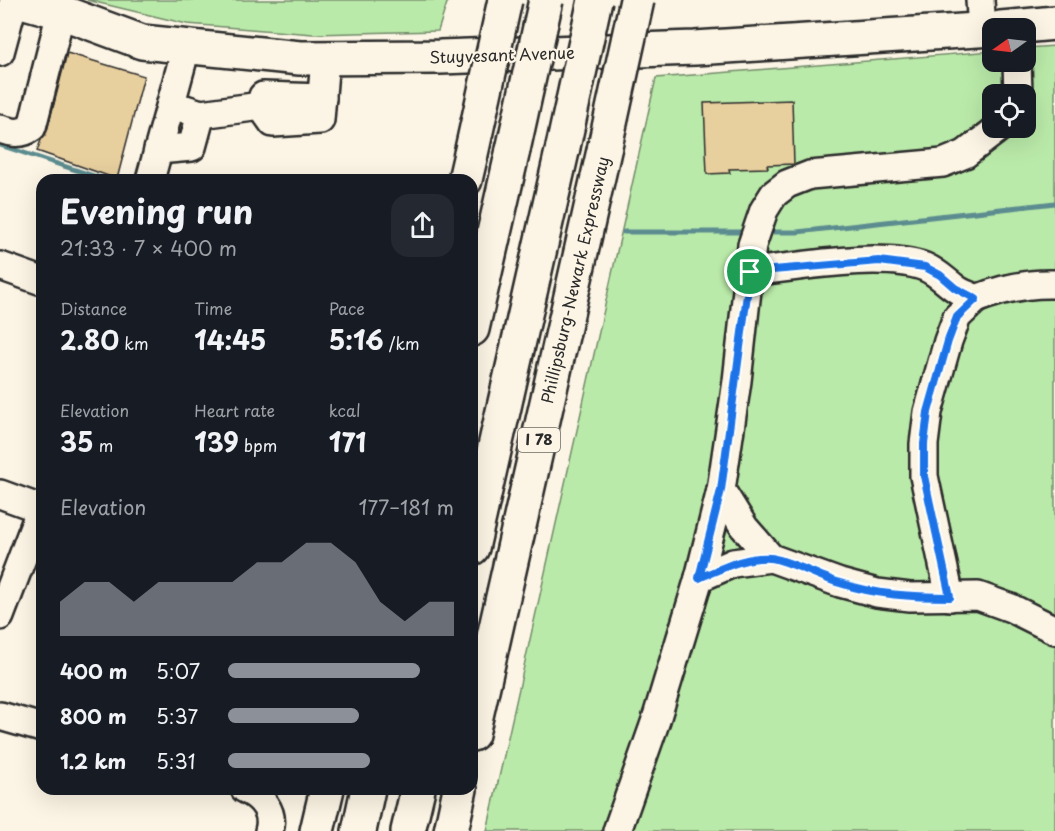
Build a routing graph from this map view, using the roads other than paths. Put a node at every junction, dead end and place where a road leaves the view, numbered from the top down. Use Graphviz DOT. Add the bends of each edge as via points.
graph roads {
  1 [pos="16,0"];
  2 [pos="505,0"];
  3 [pos="546,0"];
  4 [pos="595,0"];
  5 [pos="637,0"];
  6 [pos="61,12"];
  7 [pos="1036,23"];
  8 [pos="1055,23"];
  9 [pos="982,25"];
  10 [pos="186,48"];
  11 [pos="0,52"];
  12 [pos="266,55"];
  13 [pos="326,58"];
  14 [pos="262,101"];
  15 [pos="170,105"];
  16 [pos="201,114"];
  17 [pos="0,129"];
  18 [pos="986,138"];
  19 [pos="158,150"];
  20 [pos="468,167"];
  21 [pos="152,174"];
  22 [pos="751,258"];
  23 [pos="0,266"];
  24 [pos="36,279"];
  25 [pos="1055,284"];
  26 [pos="976,299"];
  27 [pos="478,303"];
  28 [pos="721,490"];
  29 [pos="0,494"];
  30 [pos="36,505"];
  31 [pos="36,520"];
  32 [pos="478,522"];
  33 [pos="771,558"];
  34 [pos="699,578"];
  35 [pos="950,597"];
  36 [pos="0,616"];
  37 [pos="1055,630"];
  38 [pos="478,707"];
  39 [pos="0,716"];
  40 [pos="36,726"];
  41 [pos="257,795"];
  42 [pos="326,795"];
  43 [pos="367,795"];
  44 [pos="417,795"];
  45 [pos="459,795"];
  46 [pos="269,831"];
  47 [pos="317,831"];
  48 [pos="359,831"];
  49 [pos="408,831"];
  50 [pos="451,831"];
  51 [pos="617,831"];
  1 -- 6 [label="main road, Stuyvesant Avenue"];
  1 -- 11 [label="street"];
  2 -- 20 [label="main road, bridge"];
  3 -- 27 [label="main road, bridge"];
  4 -- 32 [label="main road, I 78, bridge"];
  5 -- 38 [label="main road, Phillipsburg-Newark Expressway / I 78, bridge"];
  6 -- 10 [label="main road, Stuyvesant Avenue" via="142,42"];
  6 -- 17 [label="street" via="32,127 15,133"];
  7 -- 8 [label="main road, Stuyvesant Avenue"];
  9 -- 13 [label="main road, Stuyvesant Avenue" via="695,48"];
  10 -- 12 [label="main road, Stuyvesant Avenue"];
  10 -- 15 [label="street"];
  12 -- 13 [label="main road, Stuyvesant Avenue"];
  12 -- 14 [label="street"];
  13 -- 14 [label="street" via="320,120 273,123"];
  14 -- 16 [label="street"];
  15 -- 16 [label="street"];
  15 -- 19 [label="street"];
  16 -- 19 [label="street" via="192,147"];
  18 -- 22 [label="street" via="965,154 943,163 810,175 787,184 774,194 764,210"];
  19 -- 21 [label="street"];
  22 -- 26 [label="street" via="879,261 925,267"];
  22 -- 28 [label="street"];
  23 -- 24 [label="street"];
  25 -- 26 [label="street" via="999,290"];
  26 -- 35 [label="street" via="957,317 948,341 928,412 924,444 924,476"];
  28 -- 33 [label="street" via="744,527"];
  28 -- 34 [label="street"];
  29 -- 30 [label="street"];
  31 -- 36 [label="street"];
  33 -- 34 [label="street" via="733,563"];
  33 -- 35 [label="street" via="840,584 910,597"];
  34 -- 51 [label="street"];
  35 -- 37 [label="street" via="978,596"];
  39 -- 40 [label="street"];
  41 -- 46 [label="street" via="269,814"];
  42 -- 47 [label="main road"];
  43 -- 48 [label="main road"];
  44 -- 49 [label="main road"];
  45 -- 50 [label="main road"];
}
